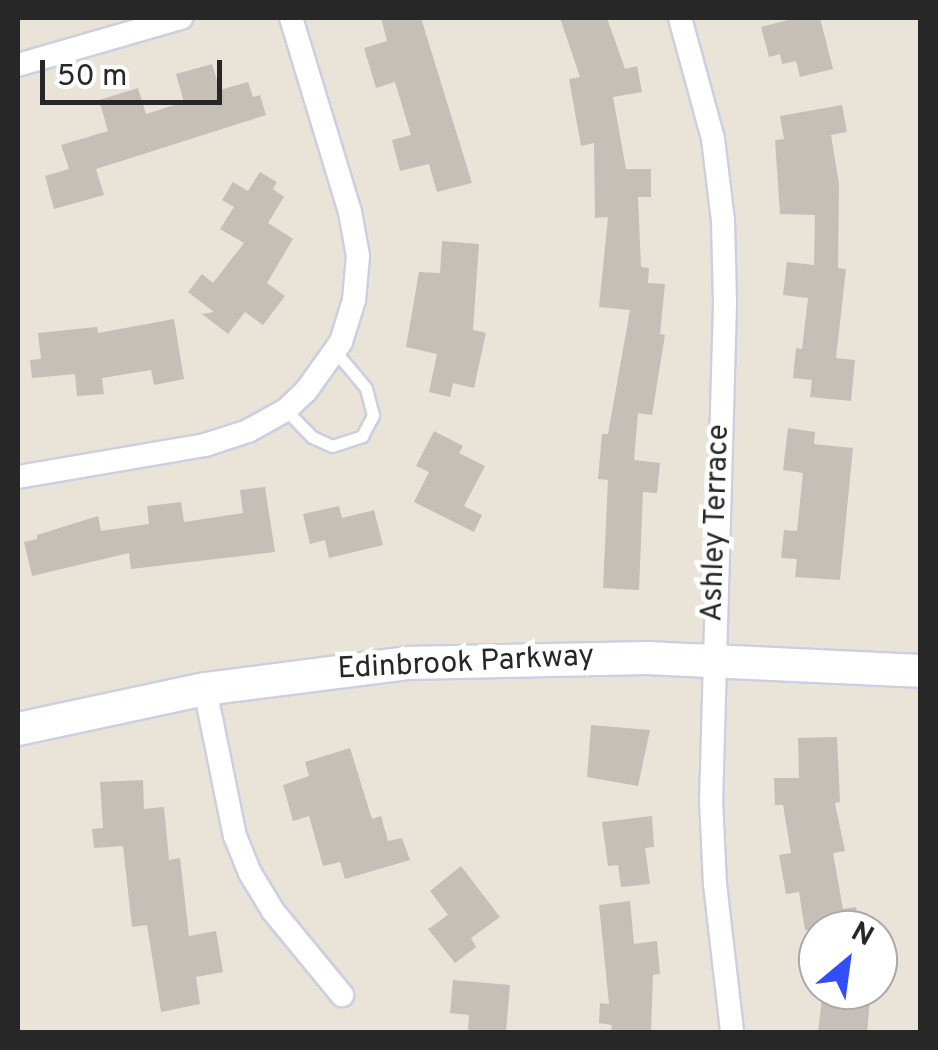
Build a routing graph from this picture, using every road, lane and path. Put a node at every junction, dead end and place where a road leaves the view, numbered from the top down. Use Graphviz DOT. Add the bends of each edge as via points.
graph roads {
  1 [pos="181,18"];
  2 [pos="291,18"];
  3 [pos="680,18"];
  4 [pos="18,65"];
  5 [pos="335,351"];
  6 [pos="286,410"];
  7 [pos="18,477"];
  8 [pos="712,659"];
  9 [pos="920,671"];
  10 [pos="205,689"];
  11 [pos="18,730"];
  12 [pos="342,995"];
  13 [pos="732,1032"];
  1 -- 4 [label="street"];
  2 -- 5 [label="street" via="358,256 354,300"];
  3 -- 8 [label="street, Ashley Terrace" via="712,139 722,221"];
  5 -- 6 [label="street"];
  5 -- 6 [label="lane" via="366,388 373,415 362,436 332,446 312,437"];
  6 -- 7 [label="street" via="206,445"];
  8 -- 9 [label="street, Edinbrook Parkway"];
  8 -- 10 [label="street, Edinbrook Parkway" via="446,660"];
  8 -- 13 [label="street, Ashley Terrace" via="715,884"];
  10 -- 11 [label="street, Edinbrook Parkway"];
  10 -- 12 [label="street" via="235,836 250,874"];
}
